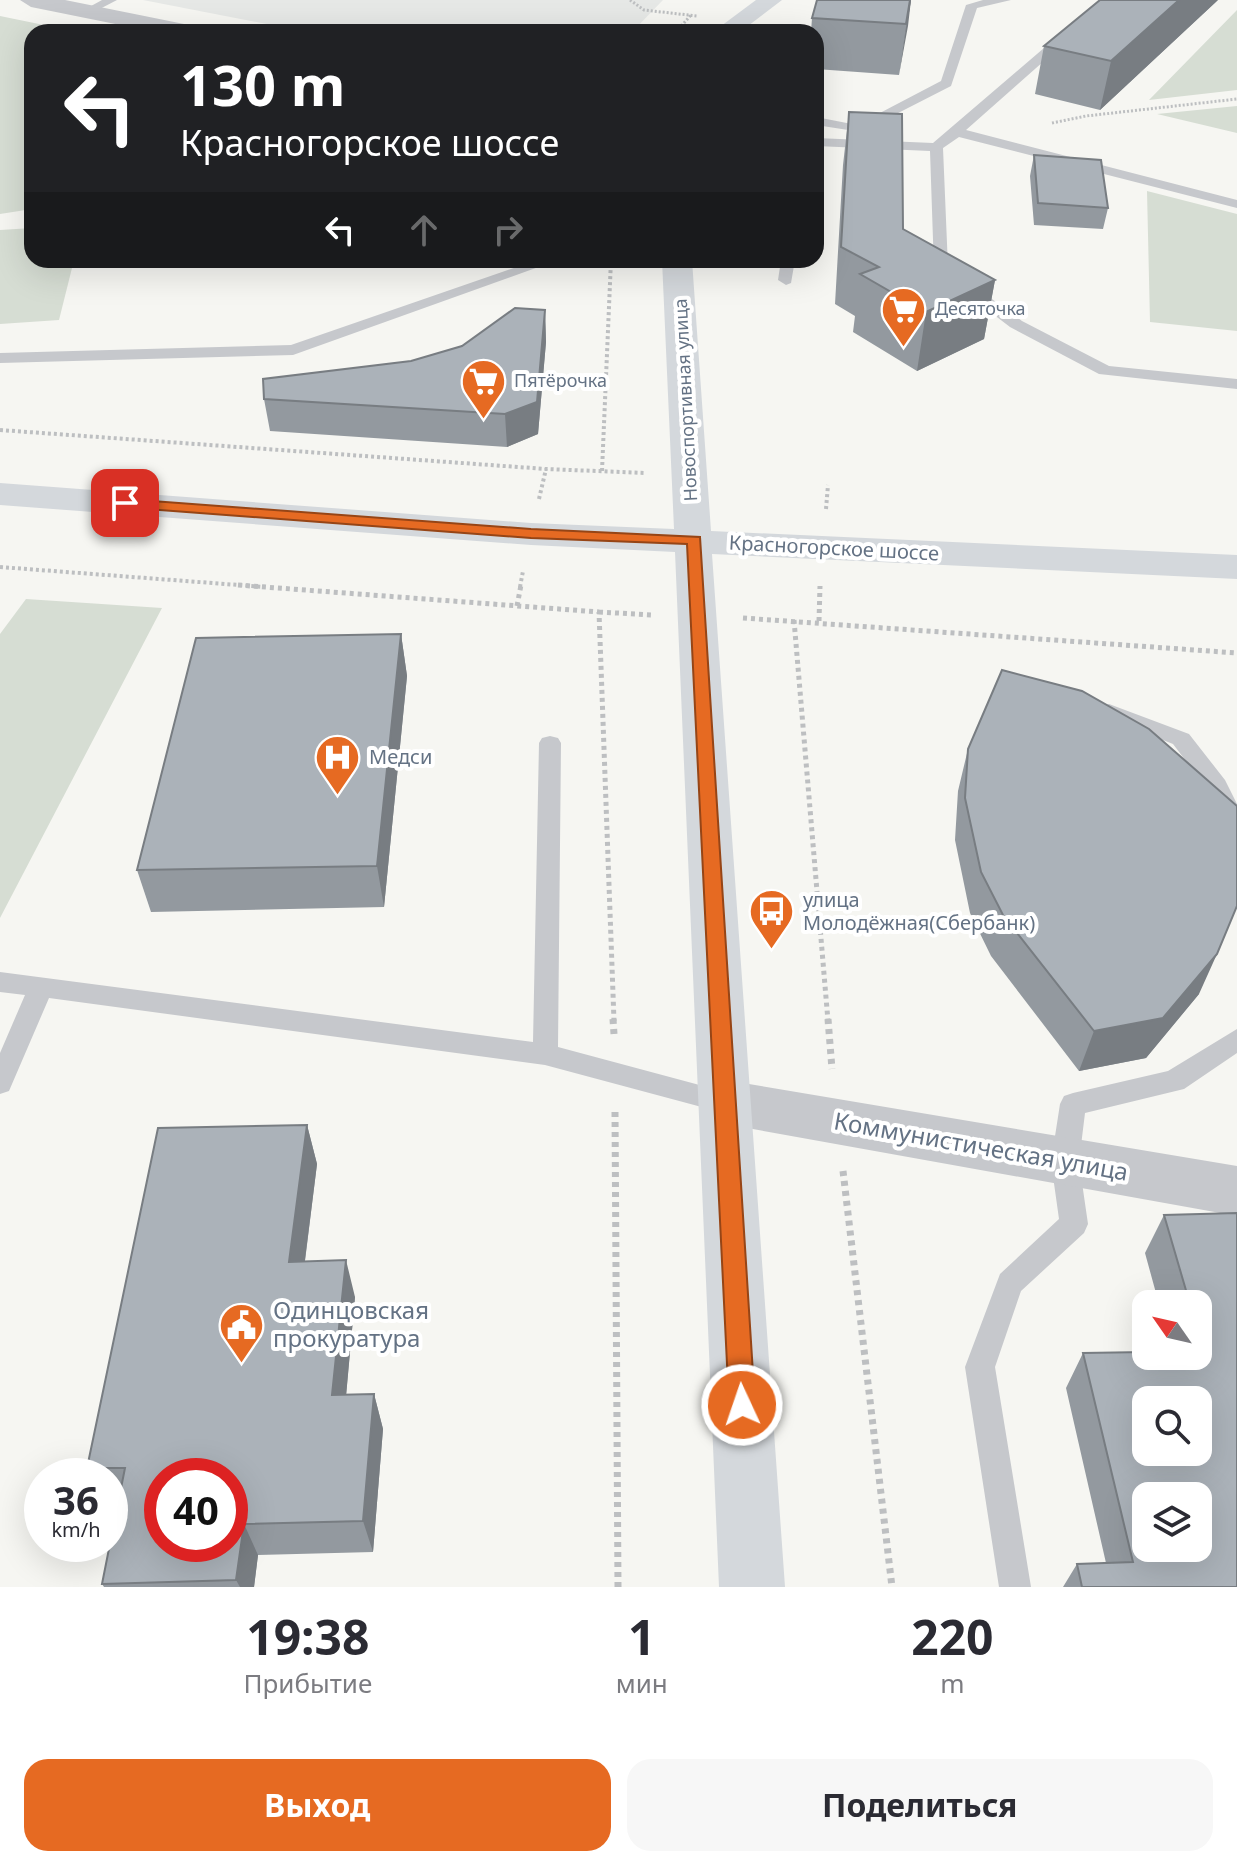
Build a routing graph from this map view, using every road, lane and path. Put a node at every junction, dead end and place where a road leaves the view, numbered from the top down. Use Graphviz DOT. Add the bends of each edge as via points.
graph roads {
  1 [pos="31,0"];
  2 [pos="111,0"];
  3 [pos="771,0"];
  4 [pos="1005,0"];
  5 [pos="1107,0"];
  6 [pos="88,11"];
  7 [pos="151,24"];
  8 [pos="736,24"];
  9 [pos="1237,99"];
  10 [pos="824,123"];
  11 [pos="856,129"];
  12 [pos="957,132"];
  13 [pos="991,141"];
  14 [pos="824,143"];
  15 [pos="824,143"];
  16 [pos="936,147"];
  17 [pos="1237,204"];
  18 [pos="528,268"];
  19 [pos="611,268"];
  20 [pos="677,268"];
  21 [pos="787,268"];
  22 [pos="786,280"];
  23 [pos="0,358"];
  24 [pos="1237,384"];
  25 [pos="0,430"];
  26 [pos="602,471"];
  27 [pos="688,475"];
  28 [pos="0,494"];
  29 [pos="694,540"];
  30 [pos="0,567"];
  31 [pos="1237,567"];
  32 [pos="794,620"];
  33 [pos="1237,653"];
  34 [pos="1086,702"];
  35 [pos="550,743"];
  36 [pos="1237,827"];
  37 [pos="0,982"];
  38 [pos="41,988"];
  39 [pos="1237,1039"];
  40 [pos="545,1054"];
  41 [pos="616,1073"];
  42 [pos="0,1083"];
  43 [pos="725,1102"];
  44 [pos="1065,1162"];
  45 [pos="1237,1191"];
  46 [pos="618,1587"];
  47 [pos="752,1587"];
  48 [pos="1015,1587"];
  1 -- 6 [label="street"];
  2 -- 6 [label="lane"];
  3 -- 8 [label="main road"];
  4 -- 11 [label="lane" via="972,5 947,83"];
  5 -- 12 [label="lane"];
  6 -- 7 [label="street"];
  9 -- 13 [label="path" via="1086,116 1001,134"];
  10 -- 11 [label="lane"];
  11 -- 14 [label="lane"];
  12 -- 13 [label="lane"];
  12 -- 16 [label="lane"];
  13 -- 17 [label="lane"];
  15 -- 16 [label="lane"];
  16 -- 24 [label="lane" via="941,269 1016,324 1105,371"];
  18 -- 23 [label="lane" via="293,350"];
  19 -- 26 [label="path"];
  20 -- 27 [label="main road, Новоспортивная улица"];
  21 -- 22 [label="lane"];
  25 -- 26 [label="path"];
  26 -- 27 [label="path"];
  27 -- 29 [label="main road, Новоспортивная улица"];
  28 -- 29 [label="main road, Красногорское шоссе" via="531,534"];
  29 -- 31 [label="main road, Красногорское шоссе"];
  29 -- 43 [label="main road, Новоспортивная улица"];
  30 -- 41 [label="path" via="599,612"];
  32 -- 33 [label="path"];
  34 -- 36 [label="lane" via="1181,739 1217,786"];
  35 -- 40 [label="lane"];
  37 -- 38 [label="lane"];
  38 -- 40 [label="lane"];
  38 -- 42 [label="lane"];
  39 -- 44 [label="lane" via="1175,1081 1073,1104"];
  40 -- 41 [label="lane"];
  41 -- 43 [label="lane"];
  41 -- 46 [label="path"];
  43 -- 44 [label="street, Коммунистическая улица"];
  43 -- 47 [label="main road, Новоспортивная улица"];
  44 -- 45 [label="street, Коммунистическая улица"];
  44 -- 48 [label="lane" via="1074,1224 1010,1283 980,1367"];
}
